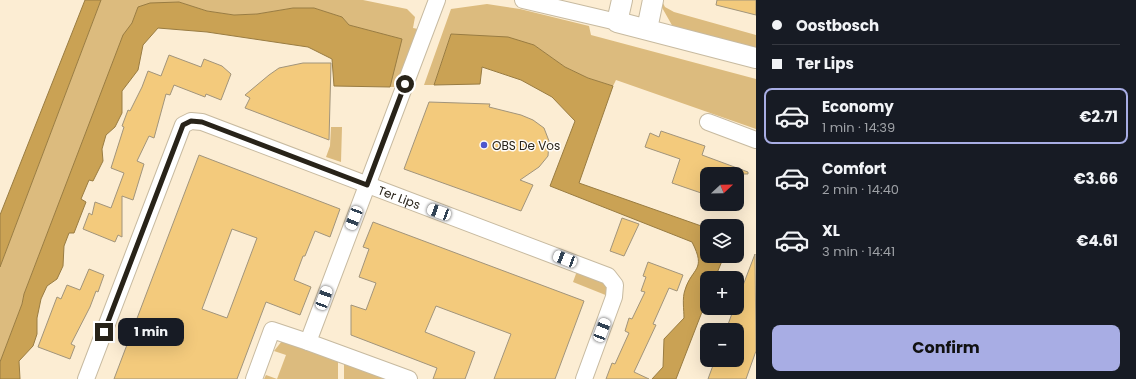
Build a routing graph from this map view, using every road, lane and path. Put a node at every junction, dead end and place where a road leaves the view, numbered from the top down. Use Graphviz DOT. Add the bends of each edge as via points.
graph roads {
  1 [pos="437,0"];
  2 [pos="523,0"];
  3 [pos="622,0"];
  4 [pos="653,0"];
  5 [pos="617,22"];
  6 [pos="647,30"];
  7 [pos="756,58"];
  8 [pos="708,122"];
  9 [pos="756,140"];
  10 [pos="367,185"];
  11 [pos="308,342"];
  12 [pos="86,379"];
  13 [pos="254,379"];
  14 [pos="409,379"];
  15 [pos="584,379"];
  1 -- 10 [label="street"];
  2 -- 5 [label="street"];
  3 -- 5 [label="street"];
  4 -- 6 [label="street"];
  5 -- 6 [label="street"];
  6 -- 7 [label="street"];
  8 -- 9 [label="street"];
  10 -- 11 [label="street"];
  10 -- 12 [label="street, Ter Lips" via="202,122 191,121 183,125"];
  10 -- 15 [label="street, Ter Lips" via="608,276 615,285 614,297"];
  11 -- 13 [label="street" via="272,330"];
  11 -- 14 [label="street"];
}
